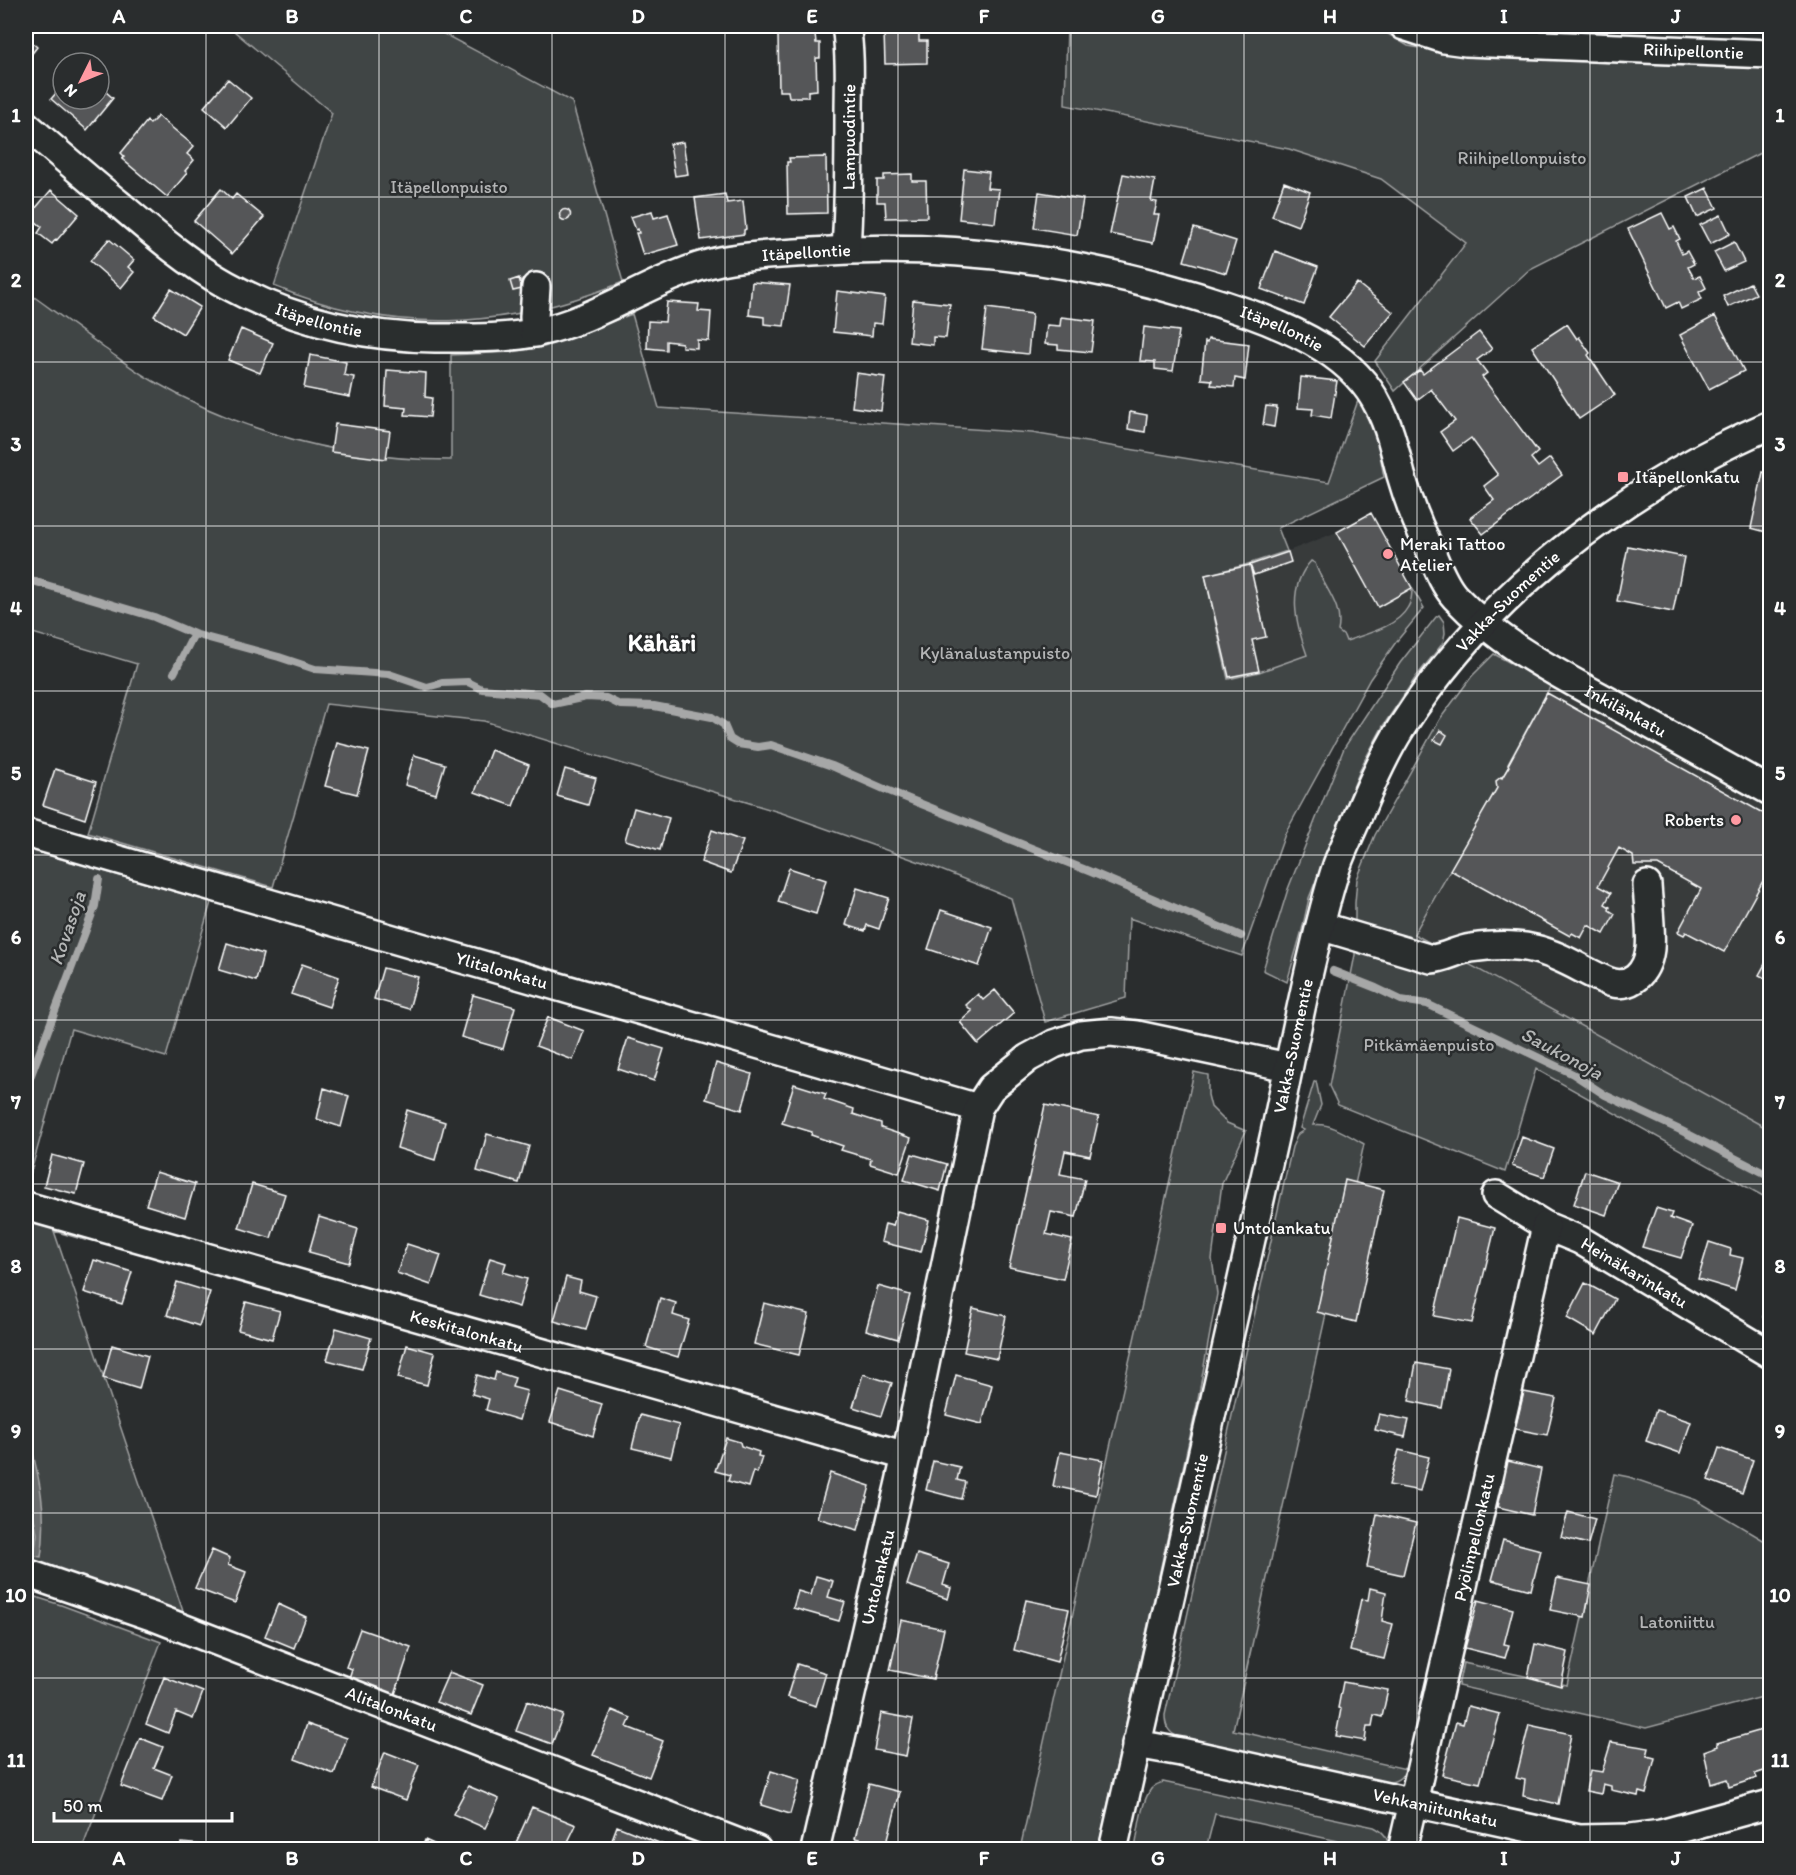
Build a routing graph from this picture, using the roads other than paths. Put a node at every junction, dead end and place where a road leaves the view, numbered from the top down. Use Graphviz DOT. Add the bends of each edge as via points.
graph roads {
  1 [pos="846,26"];
  2 [pos="1404,26"];
  3 [pos="1770,54"];
  4 [pos="26,125"];
  5 [pos="846,249"];
  6 [pos="536,287"];
  7 [pos="535,333"];
  8 [pos="1770,425"];
  9 [pos="1485,624"];
  10 [pos="1770,791"];
  11 [pos="26,833"];
  12 [pos="1647,885"];
  13 [pos="1320,926"];
  14 [pos="1288,1067"];
  15 [pos="978,1108"];
  16 [pos="1496,1195"];
  17 [pos="26,1206"];
  18 [pos="1546,1226"];
  19 [pos="1770,1354"];
  20 [pos="906,1456"];
  21 [pos="26,1574"];
  22 [pos="1136,1744"];
  23 [pos="1412,1803"];
  24 [pos="1770,1804"];
  25 [pos="729,1844"];
  26 [pos="1604,1845"];
  27 [pos="757,1850"];
  28 [pos="815,1850"];
  29 [pos="1113,1850"];
  30 [pos="1402,1850"];
  1 -- 5 [label="street, Lampuodintie"];
  2 -- 3 [label="street, Riihipellontie" via="1467,42"];
  4 -- 7 [label="street, Itäpellontie" via="151,232 224,283 262,302 312,321 382,335 466,338"];
  5 -- 7 [label="street, Itäpellontie" via="717,262 674,276 571,323"];
  5 -- 9 [label="street, Itäpellontie" via="976,253 1115,274 1213,301 1309,340 1356,373 1375,398 1393,443 1410,505 1440,572 1452,594"];
  6 -- 7 [label="street"];
  8 -- 9 [label="street, Vakka-Suomentie" via="1661,479 1578,538 1524,583"];
  9 -- 10 [label="street, Inkilänkatu" via="1518,650"];
  9 -- 13 [label="street, Vakka-Suomentie" via="1447,663 1377,769 1337,864"];
  11 -- 15 [label="street, Ylitalonkatu"];
  12 -- 13 [label="street" via="1647,962 1633,981 1624,984 1608,982 1536,949 1470,948 1431,959"];
  13 -- 14 [label="street, Vakka-Suomentie"];
  14 -- 15 [label="street, Untolankatu" via="1137,1035 1081,1035 1028,1058 991,1088"];
  14 -- 22 [label="street, Vakka-Suomentie"];
  15 -- 20 [label="street, Untolankatu"];
  16 -- 18 [label="street, Heinäkarinkatu"];
  17 -- 20 [label="street, Keskitalonkatu"];
  18 -- 19 [label="street, Heinäkarinkatu" via="1580,1240"];
  18 -- 23 [label="street, Pyölinpellonkatu"];
  20 -- 28 [label="street, Untolankatu"];
  21 -- 25 [label="street, Alitalonkatu" via="166,1622"];
  22 -- 23 [label="street, Vehkaniitunkatu"];
  22 -- 29 [label="street, Vakka-Suomentie"];
  23 -- 26 [label="street, Vehkaniitunkatu"];
  23 -- 30 [label="street, Pyölinpellonkatu"];
  24 -- 26 [label="street, Vehkaniitunkatu"];
  25 -- 27 [label="street, Alitalonkatu"];
}
